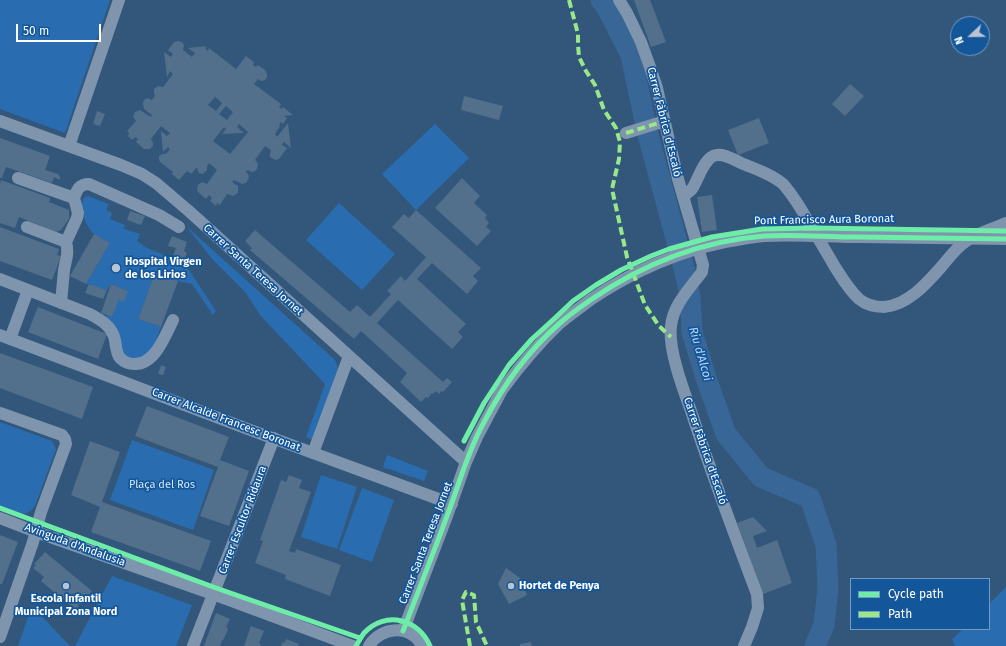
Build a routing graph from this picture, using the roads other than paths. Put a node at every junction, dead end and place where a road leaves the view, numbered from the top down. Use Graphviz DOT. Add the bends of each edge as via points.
graph roads {
  1 [pos="119,0"];
  2 [pos="619,0"];
  3 [pos="0,121"];
  4 [pos="664,121"];
  5 [pos="626,133"];
  6 [pos="69,146"];
  7 [pos="18,178"];
  8 [pos="683,197"];
  9 [pos="74,198"];
  10 [pos="1006,223"];
  11 [pos="27,227"];
  12 [pos="178,227"];
  13 [pos="1006,238"];
  14 [pos="66,242"];
  15 [pos="0,279"];
  16 [pos="28,290"];
  17 [pos="65,305"];
  18 [pos="173,320"];
  19 [pos="5,337"];
  20 [pos="349,356"];
  21 [pos="0,413"];
  22 [pos="274,438"];
  23 [pos="313,453"];
  24 [pos="466,462"];
  25 [pos="452,504"];
  26 [pos="0,518"];
  27 [pos="36,532"];
  28 [pos="213,594"];
  29 [pos="403,631"];
  30 [pos="0,637"];
  31 [pos="193,646"];
  32 [pos="353,646"];
  33 [pos="369,646"];
  34 [pos="422,646"];
  35 [pos="744,646"];
  1 -- 6 [label="street"];
  2 -- 4 [label="street, Carrer Fàbrica d'Escaló" via="641,42 657,88"];
  3 -- 6 [label="street, Carrer Santa Teresa Jornet"];
  4 -- 5 [label="street"];
  4 -- 8 [label="street, Carrer Fàbrica d'Escaló"];
  6 -- 20 [label="street, Carrer Santa Teresa Jornet" via="142,174 156,184"];
  7 -- 9 [label="street"];
  8 -- 10 [label="street" via="693,187 707,161 719,155 776,179 796,200 852,292 868,304 884,307 911,296 931,279 965,241"];
  8 -- 35 [label="street, Carrer Fàbrica d'Escaló" via="703,265 702,272 674,313 670,328 672,347 704,450 757,594 758,608"];
  9 -- 12 [label="street" via="79,187 89,184 159,215"];
  9 -- 14 [label="street" via="78,213"];
  11 -- 14 [label="street"];
  13 -- 24 [label="street, Pont Francisco Aura Boronat, bridge" via="763,236 714,244 655,263 603,291 560,323 539,344 502,390"];
  14 -- 17 [label="street" via="68,256 65,267"];
  15 -- 16 [label="street"];
  16 -- 17 [label="street"];
  16 -- 19 [label="street"];
  17 -- 18 [label="street" via="102,320 114,337 121,358 130,364 144,362 156,354"];
  19 -- 22 [label="street, Carrer Alcalde Francesc Boronat"];
  20 -- 23 [label="street"];
  20 -- 24 [label="street, Carrer Santa Teresa Jornet"];
  21 -- 27 [label="street" via="62,436 66,441"];
  22 -- 23 [label="street, Carrer Alcalde Francesc Boronat"];
  22 -- 28 [label="street, Carrer Escultor Ridaura"];
  23 -- 25 [label="street, Carrer Alcalde Francesc Boronat"];
  24 -- 25 [label="street, Carrer Santa Teresa Jornet"];
  25 -- 29 [label="street, Carrer Santa Teresa Jornet"];
  26 -- 27 [label="street, Avinguda d'Andalusia"];
  27 -- 28 [label="street, Avinguda d'Andalusia"];
  27 -- 30 [label="street"];
  28 -- 31 [label="street, Carrer Escultor Ridaura"];
  28 -- 32 [label="street, Avinguda d'Andalusia"];
  29 -- 33 [label="street" via="395,630 381,634"];
  29 -- 34 [label="street" via="415,637"];
}
